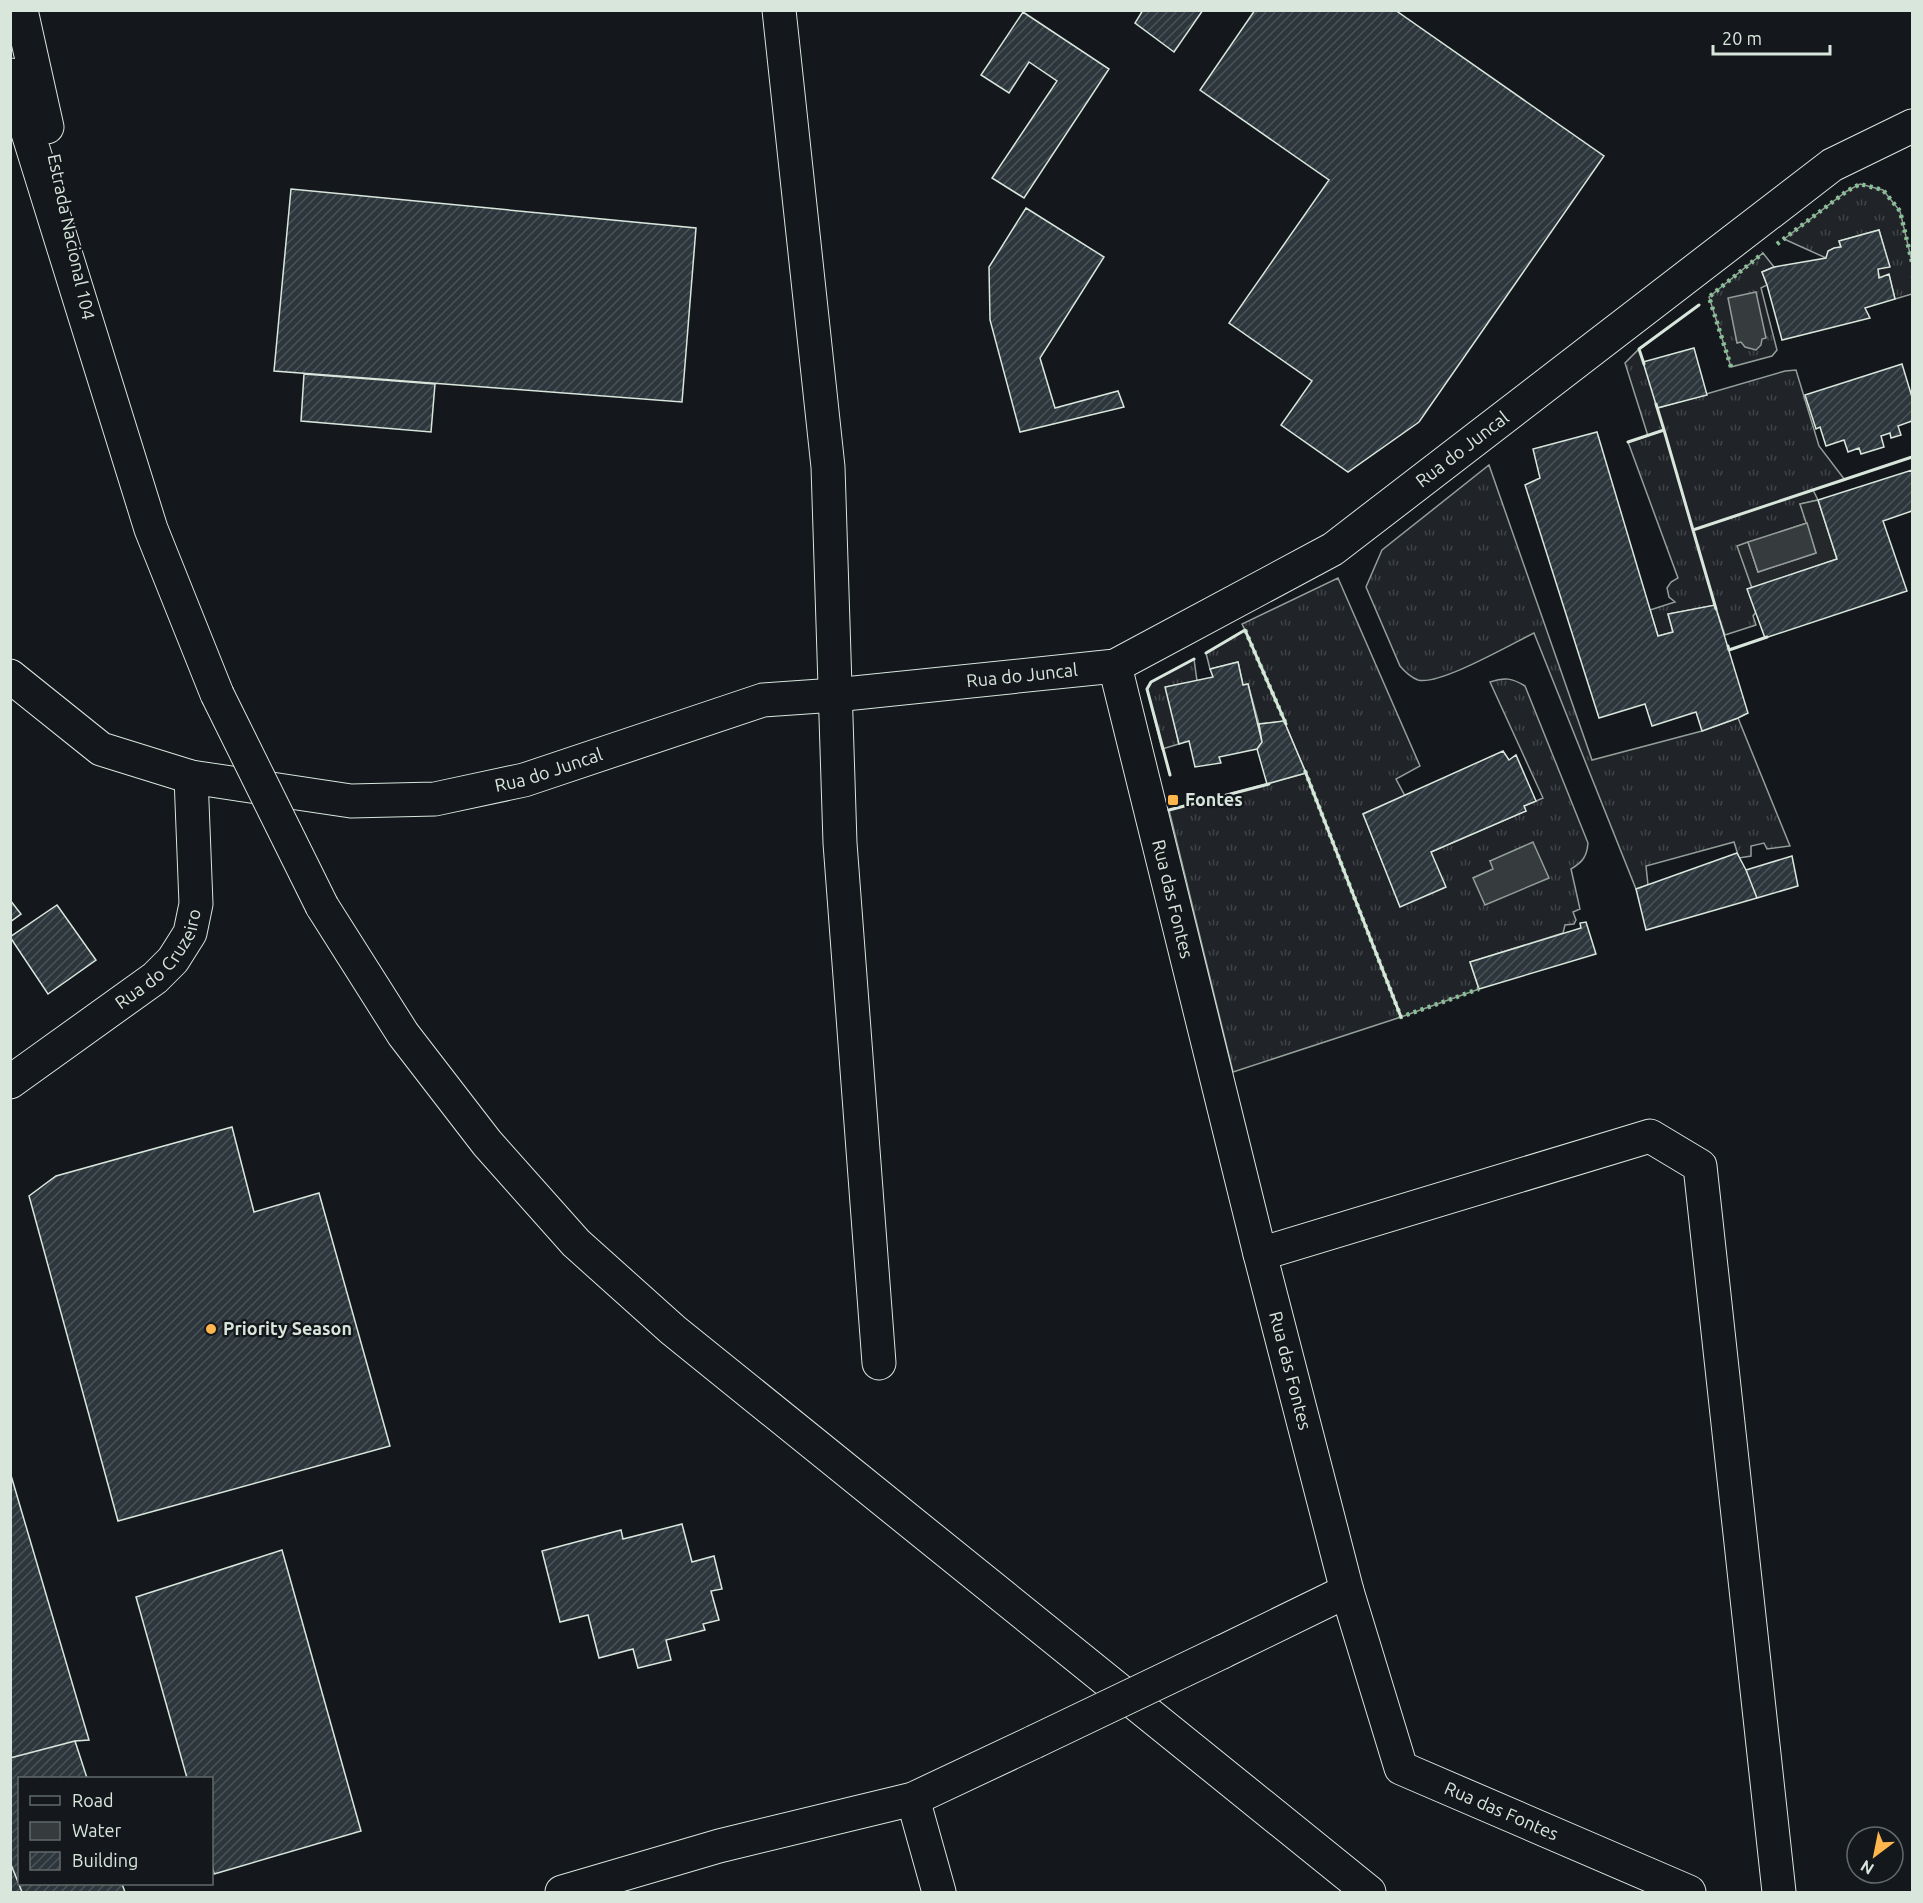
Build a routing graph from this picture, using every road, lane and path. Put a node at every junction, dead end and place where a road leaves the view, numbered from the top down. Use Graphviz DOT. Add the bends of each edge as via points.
graph roads {
  1 [pos="21,10"];
  2 [pos="779,10"];
  3 [pos="10,75"];
  4 [pos="1912,126"];
  5 [pos="93,337"];
  6 [pos="1115,666"];
  7 [pos="10,676"];
  8 [pos="835,695"];
  9 [pos="191,777"];
  10 [pos="10,1082"];
  11 [pos="1260,1254"];
  12 [pos="879,1363"];
  13 [pos="1347,1592"];
  14 [pos="913,1799"];
  15 [pos="562,1893"];
  16 [pos="939,1893"];
  17 [pos="1369,1893"];
  18 [pos="1689,1893"];
  19 [pos="1779,1893"];
  1 -- 5 [label="street, Estrada Nacional 104"];
  2 -- 8 [label="street" via="828,467"];
  3 -- 5 [label="street, Estrada Nacional 104"];
  4 -- 6 [label="street, Rua do Juncal" via="1832,165 1334,549"];
  5 -- 17 [label="street, bridge" via="151,529 217,694 322,906 410,1043 487,1143 576,1243 673,1330"];
  6 -- 8 [label="street, Rua do Juncal"];
  6 -- 11 [label="street, Rua das Fontes"];
  7 -- 9 [label="street, Rua do Juncal" via="101,749"];
  8 -- 9 [label="street, Rua do Juncal" via="763,700 525,780 435,799 351,801"];
  8 -- 12 [label="street" via="840,843"];
  9 -- 10 [label="street, Rua do Cruzeiro" via="195,904 190,933 173,960 155,978"];
  11 -- 13 [label="street, Rua das Fontes"];
  11 -- 19 [label="street" via="1650,1136 1700,1166"];
  13 -- 14 [label="street, bridge"];
  13 -- 18 [label="street, Rua das Fontes" via="1401,1768"];
  14 -- 15 [label="street" via="719,1846"];
  14 -- 16 [label="street"];
}
